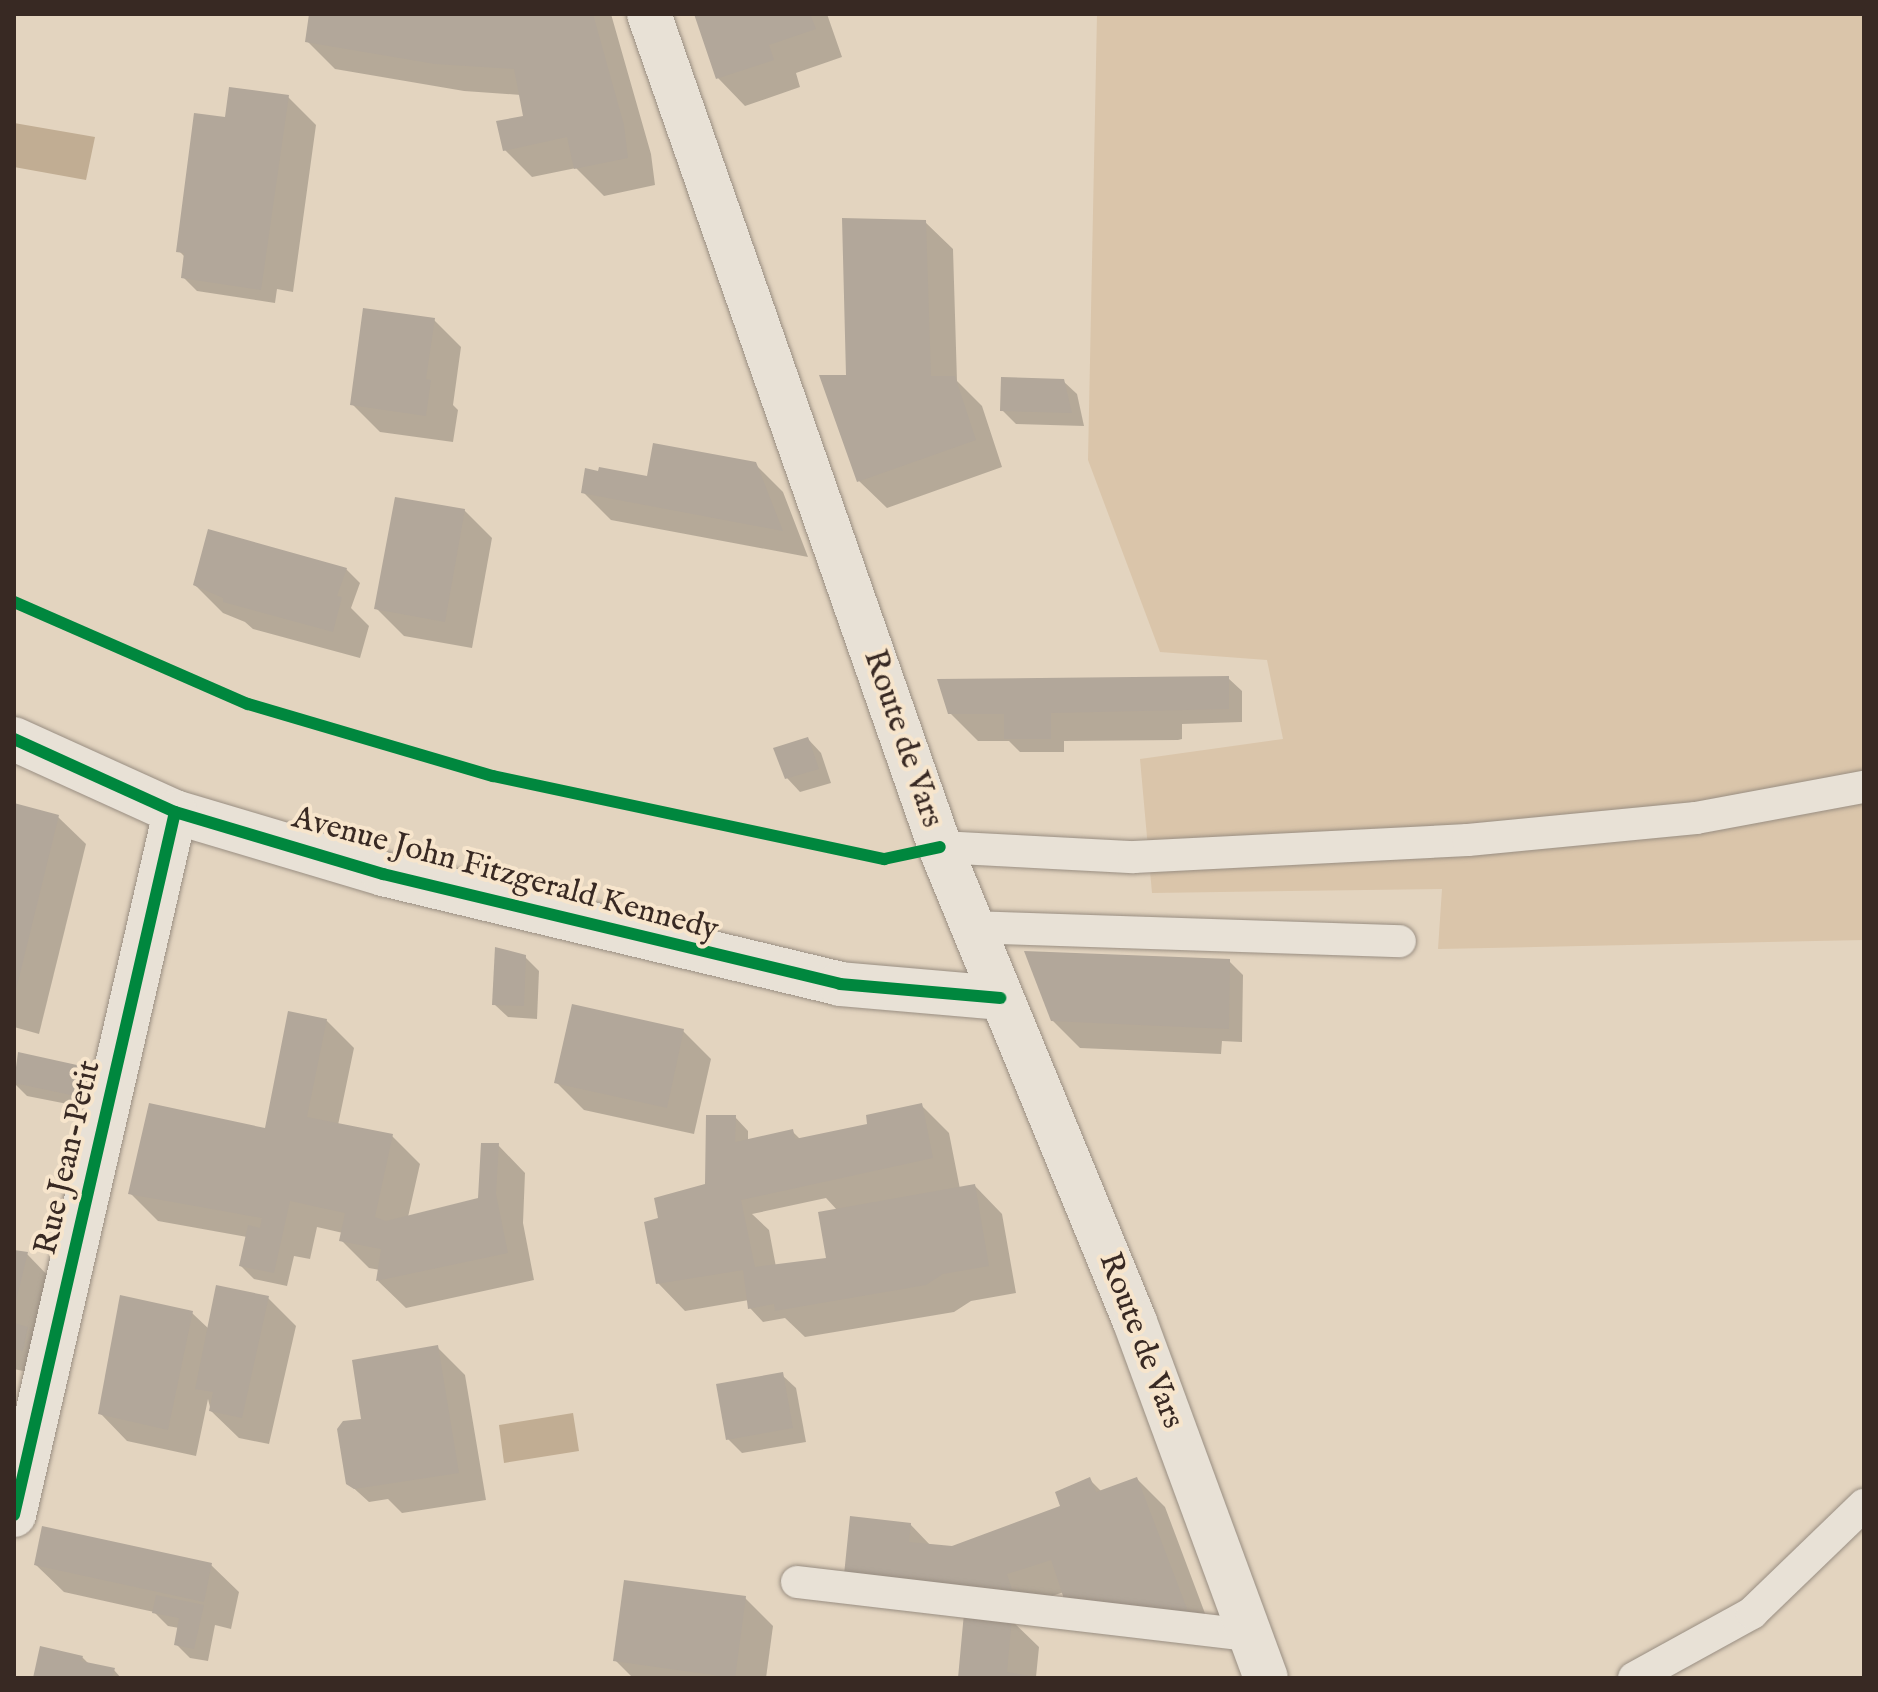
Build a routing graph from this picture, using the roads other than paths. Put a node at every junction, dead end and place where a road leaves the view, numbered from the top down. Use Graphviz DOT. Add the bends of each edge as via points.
graph roads {
  1 [pos="649,14"];
  2 [pos="14,739"];
  3 [pos="1864,787"];
  4 [pos="175,812"];
  5 [pos="940,847"];
  6 [pos="970,927"];
  7 [pos="1400,941"];
  8 [pos="1000,998"];
  9 [pos="1864,1505"];
  10 [pos="14,1515"];
  11 [pos="797,1582"];
  12 [pos="1250,1635"];
  13 [pos="1266,1678"];
  14 [pos="1634,1678"];
  1 -- 5 [label="main road, Route de Vars"];
  2 -- 4 [label="main road, Avenue John Fitzgerald Kennedy"];
  3 -- 5 [label="lane" via="1696,818 1468,840 1134,857"];
  4 -- 8 [label="main road, Avenue John Fitzgerald Kennedy" via="383,874 719,958 840,984"];
  4 -- 10 [label="main road, Rue Jean-Petit"];
  5 -- 6 [label="main road, Route de Vars"];
  6 -- 7 [label="lane"];
  6 -- 8 [label="main road, Route de Vars"];
  8 -- 12 [label="main road, Route de Vars" via="1135,1322"];
  9 -- 14 [label="lane" via="1752,1613"];
  11 -- 12 [label="lane"];
  12 -- 13 [label="main road, Route de Vars"];
}
